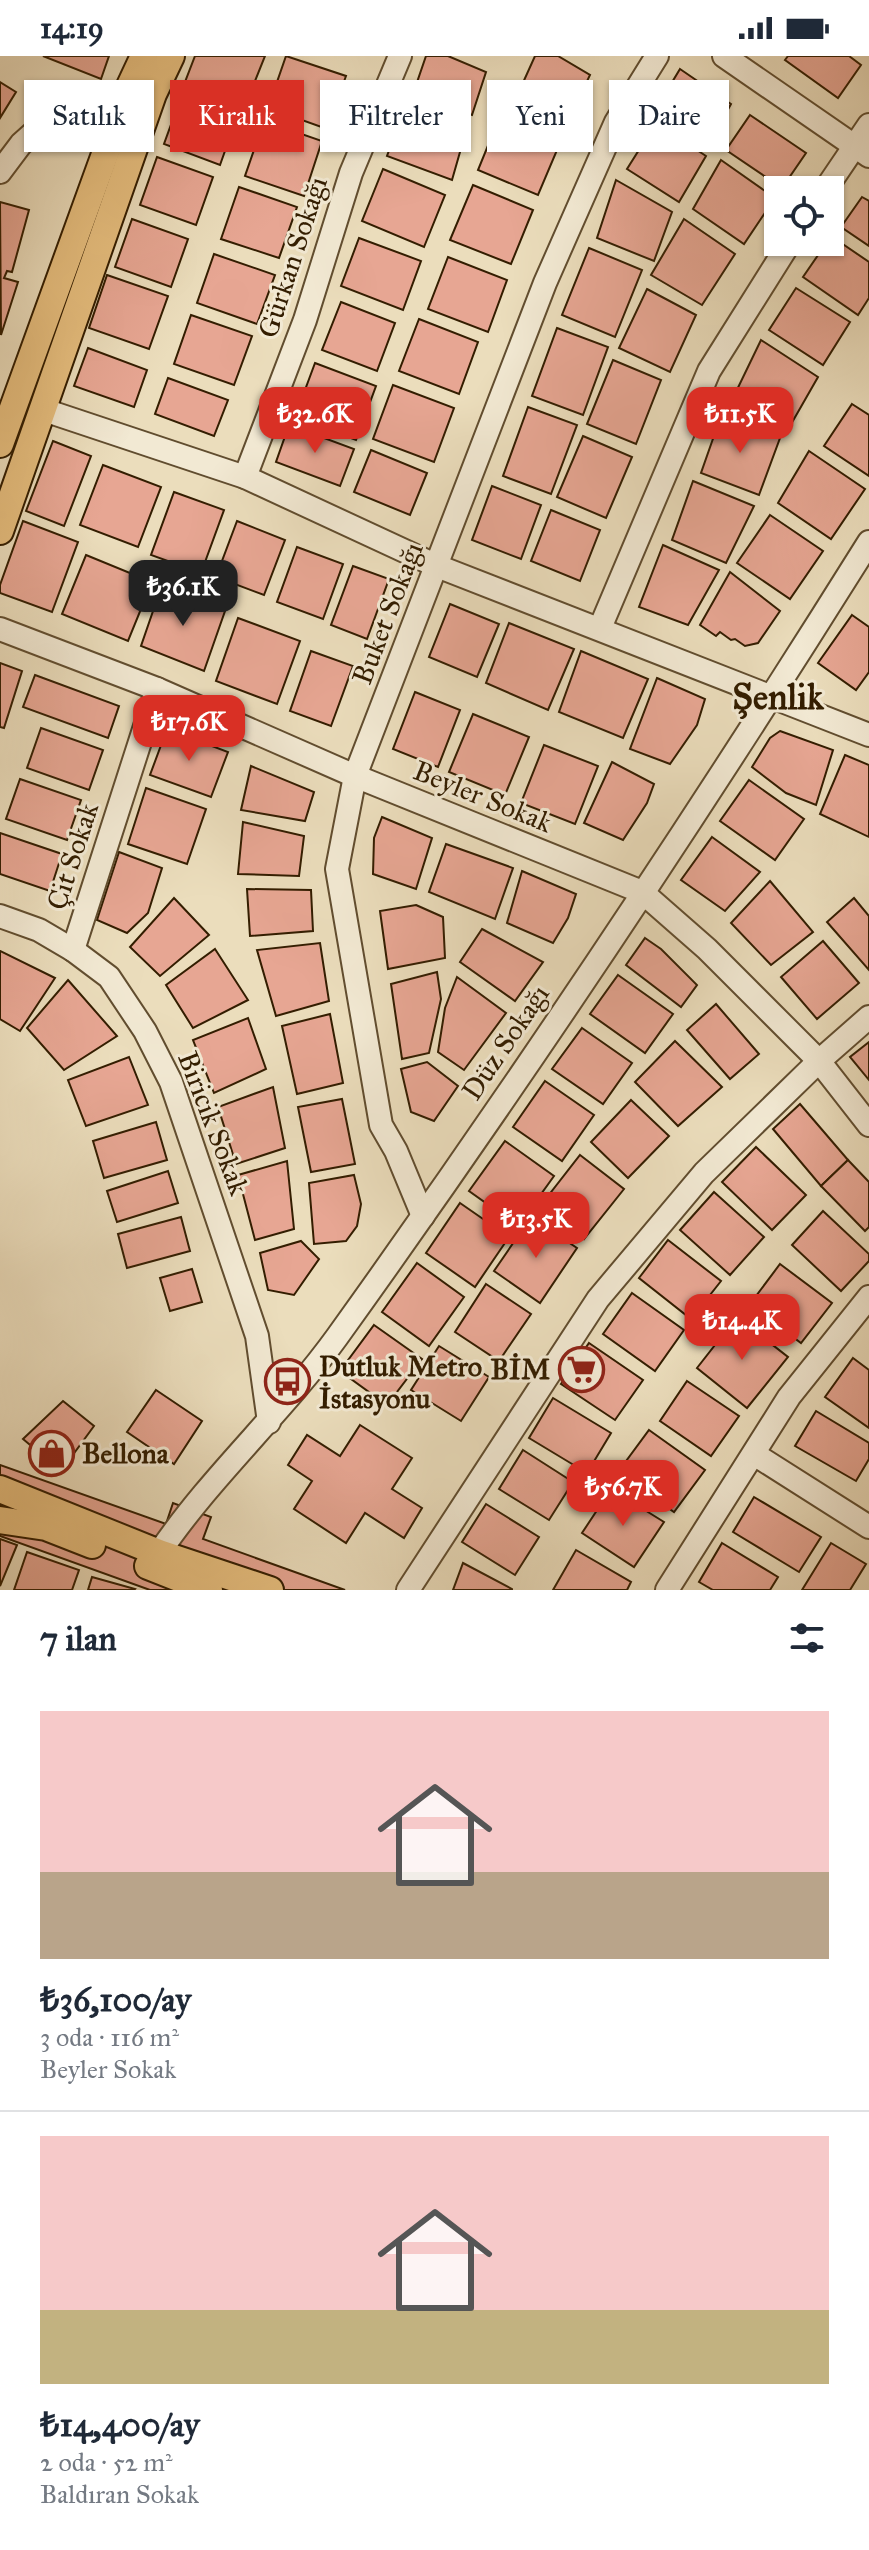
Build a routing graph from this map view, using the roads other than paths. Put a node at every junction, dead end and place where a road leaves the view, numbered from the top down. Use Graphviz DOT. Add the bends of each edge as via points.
graph roads {
  1 [pos="144,56"];
  2 [pos="171,56"];
  3 [pos="400,56"];
  4 [pos="657,56"];
  5 [pos="724,56"];
  6 [pos="869,125"];
  7 [pos="24,141"];
  8 [pos="862,151"];
  9 [pos="0,172"];
  10 [pos="838,176"];
  11 [pos="781,256"];
  12 [pos="8,394"];
  13 [pos="44,410"];
  14 [pos="0,444"];
  15 [pos="245,477"];
  16 [pos="0,531"];
  17 [pos="869,542"];
  18 [pos="437,566"];
  19 [pos="600,628"];
  20 [pos="0,629"];
  21 [pos="157,689"];
  22 [pos="773,696"];
  23 [pos="869,735"];
  24 [pos="355,776"];
  25 [pos="642,892"];
  26 [pos="0,916"];
  27 [pos="73,950"];
  28 [pos="869,1017"];
  29 [pos="819,1061"];
  30 [pos="869,1125"];
  31 [pos="423,1216"];
  32 [pos="869,1297"];
  33 [pos="269,1422"];
  34 [pos="754,1454"];
  35 [pos="0,1489"];
  36 [pos="0,1520"];
  37 [pos="869,1527"];
  38 [pos="159,1553"];
  39 [pos="209,1590"];
  40 [pos="270,1590"];
  41 [pos="408,1590"];
  42 [pos="667,1590"];
  1 -- 12 [label="main road" via="38,344"];
  2 -- 13 [label="main road" via="153,94"];
  3 -- 15 [label="street, Gürkan Sokağı" via="351,173 305,320"];
  4 -- 18 [label="street, Buket Sokağı" via="616,122 545,283"];
  5 -- 8 [label="street"];
  6 -- 8 [label="street"];
  7 -- 9 [label="street"];
  8 -- 10 [label="street"];
  11 -- 19 [label="street" via="709,371"];
  12 -- 14 [label="main road"];
  13 -- 15 [label="street"];
  13 -- 16 [label="main road"];
  15 -- 18 [label="street"];
  17 -- 22 [label="street, Düz Sokağı"];
  18 -- 19 [label="street"];
  18 -- 24 [label="street, Buket Sokağı"];
  19 -- 22 [label="street"];
  20 -- 21 [label="street, Beyler Sokak"];
  21 -- 24 [label="street, Beyler Sokak"];
  21 -- 27 [label="street, Çit Sokak"];
  22 -- 23 [label="street"];
  22 -- 25 [label="street, Düz Sokağı"];
  24 -- 25 [label="street, Beyler Sokak"];
  24 -- 31 [label="street, Buket Sokağı" via="337,869 381,1125"];
  25 -- 29 [label="street, Beyler Sokak"];
  25 -- 31 [label="street, Düz Sokağı"];
  26 -- 27 [label="street, Biricik Sokak"];
  27 -- 33 [label="street, Biricik Sokak" via="109,977 171,1082 257,1336"];
  28 -- 29 [label="street"];
  29 -- 30 [label="street, Beyler Sokak"];
  29 -- 41 [label="street" via="704,1173 598,1299"];
  31 -- 33 [label="street, Düz Sokağı" via="334,1342"];
  32 -- 34 [label="street" via="789,1397"];
  33 -- 38 [label="street, Düz Sokağı"];
  34 -- 37 [label="street"];
  34 -- 42 [label="street"];
  35 -- 38 [label="main road"];
  36 -- 39 [label="main road" via="46,1527"];
  38 -- 40 [label="main road"];
}
